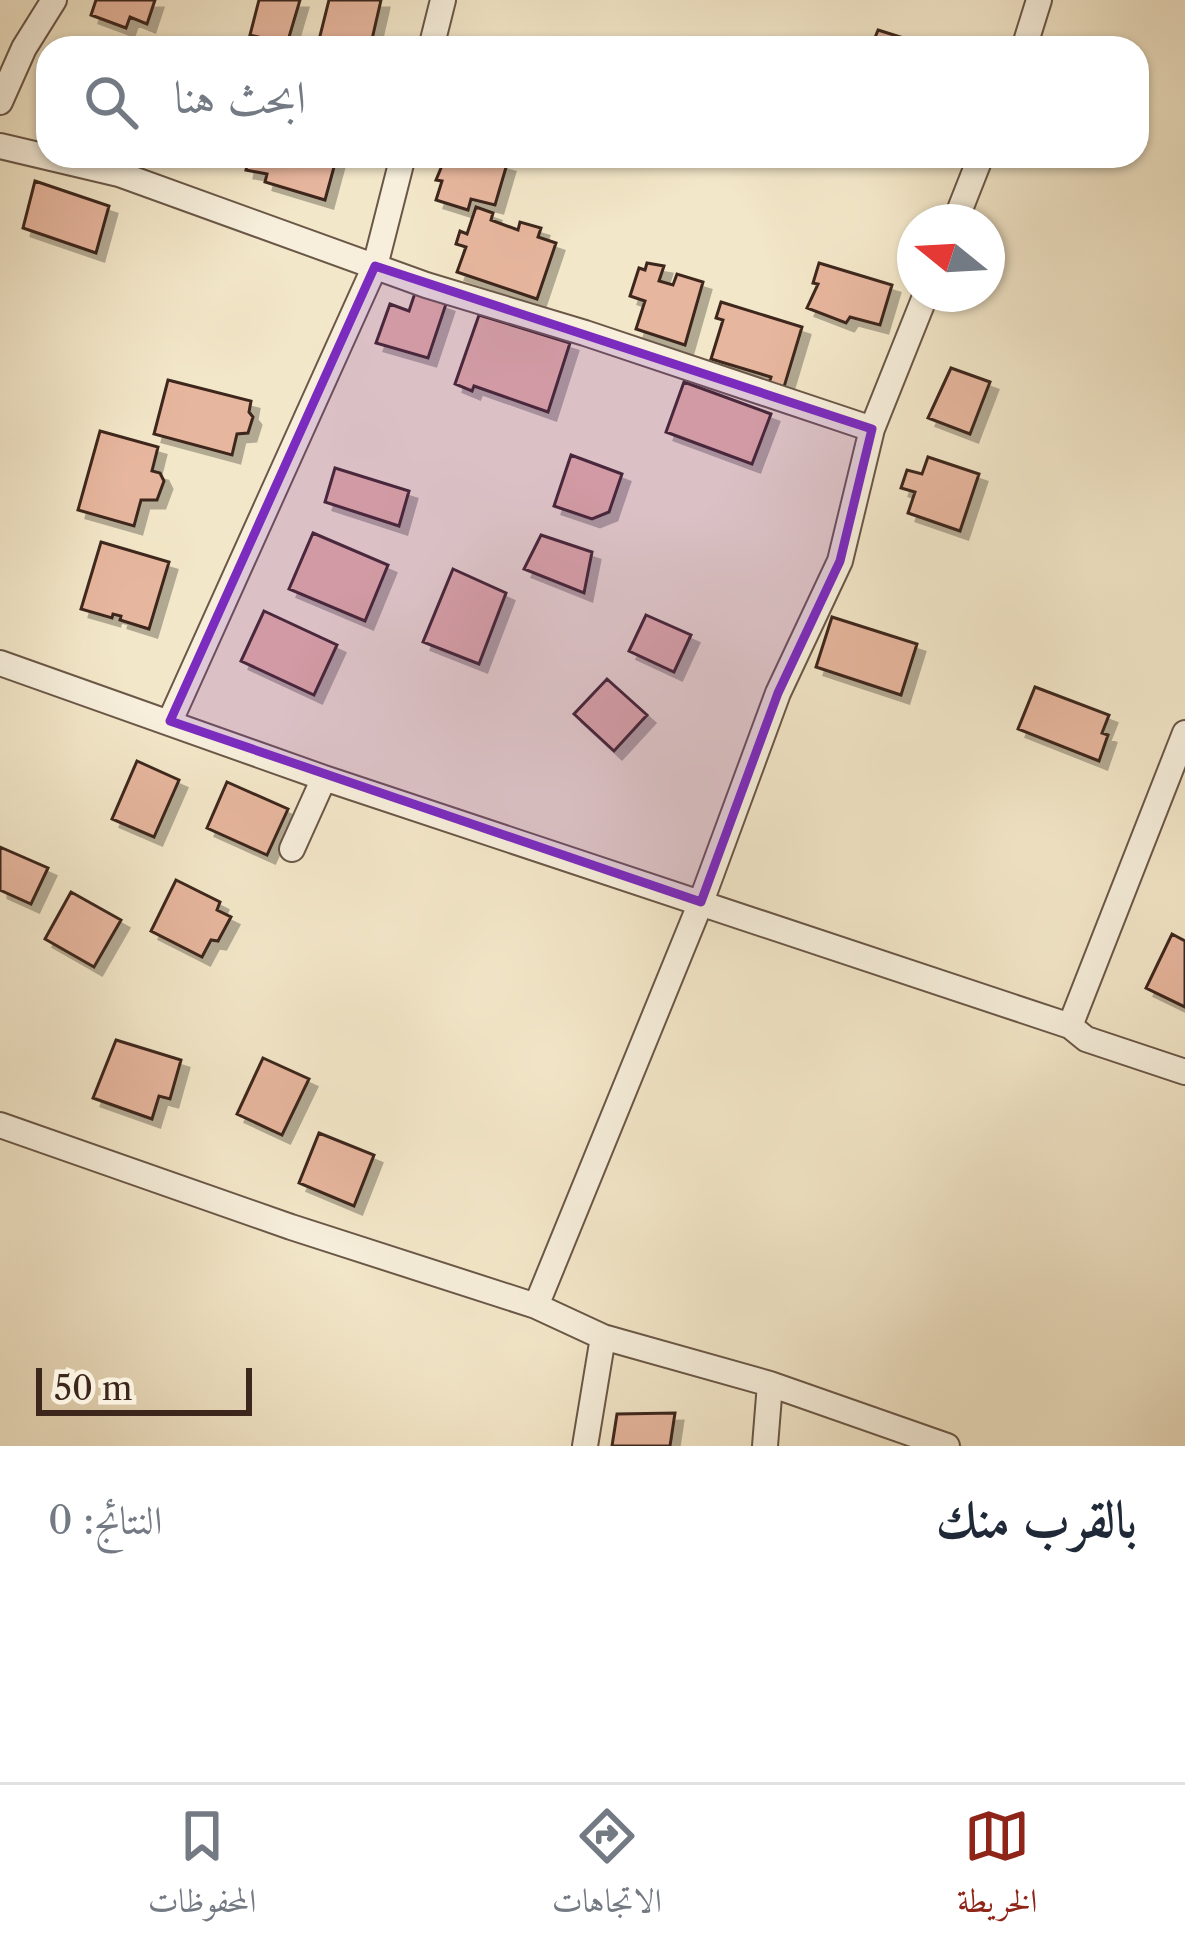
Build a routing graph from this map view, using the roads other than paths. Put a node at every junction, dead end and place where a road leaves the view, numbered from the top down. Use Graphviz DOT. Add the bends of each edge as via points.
graph roads {
  1 [pos="54,0"];
  2 [pos="443,0"];
  3 [pos="1039,0"];
  4 [pos="434,36"];
  5 [pos="1028,36"];
  6 [pos="0,38"];
  7 [pos="25,48"];
  8 [pos="0,102"];
  9 [pos="0,146"];
  10 [pos="36,154"];
  11 [pos="94,168"];
  12 [pos="401,168"];
  13 [pos="976,168"];
  14 [pos="962,204"];
  15 [pos="375,266"];
  16 [pos="919,312"];
  17 [pos="872,429"];
  18 [pos="0,663"];
  19 [pos="170,721"];
  20 [pos="1185,733"];
  21 [pos="324,778"];
  22 [pos="292,849"];
  23 [pos="701,902"];
  24 [pos="1070,1026"];
  25 [pos="1185,1072"];
  26 [pos="0,1125"];
  27 [pos="536,1306"];
  28 [pos="603,1337"];
  29 [pos="770,1384"];
  30 [pos="586,1446"];
  31 [pos="765,1446"];
  32 [pos="947,1446"];
  1 -- 7 [label="street"];
  2 -- 4 [label="street"];
  3 -- 5 [label="street"];
  6 -- 7 [label="street"];
  7 -- 8 [label="street"];
  9 -- 10 [label="street"];
  11 -- 15 [label="street"];
  12 -- 15 [label="street"];
  13 -- 14 [label="street"];
  15 -- 17 [label="street"];
  15 -- 19 [label="street"];
  16 -- 17 [label="street"];
  17 -- 23 [label="street" via="841,561 778,693"];
  18 -- 19 [label="street"];
  19 -- 21 [label="street"];
  20 -- 24 [label="street"];
  21 -- 22 [label="street"];
  21 -- 23 [label="street"];
  23 -- 24 [label="street"];
  23 -- 27 [label="street"];
  24 -- 25 [label="street" via="1086,1039"];
  26 -- 27 [label="street"];
  27 -- 28 [label="street"];
  28 -- 29 [label="street"];
  28 -- 30 [label="street"];
  29 -- 31 [label="street"];
  29 -- 32 [label="street"];
}
